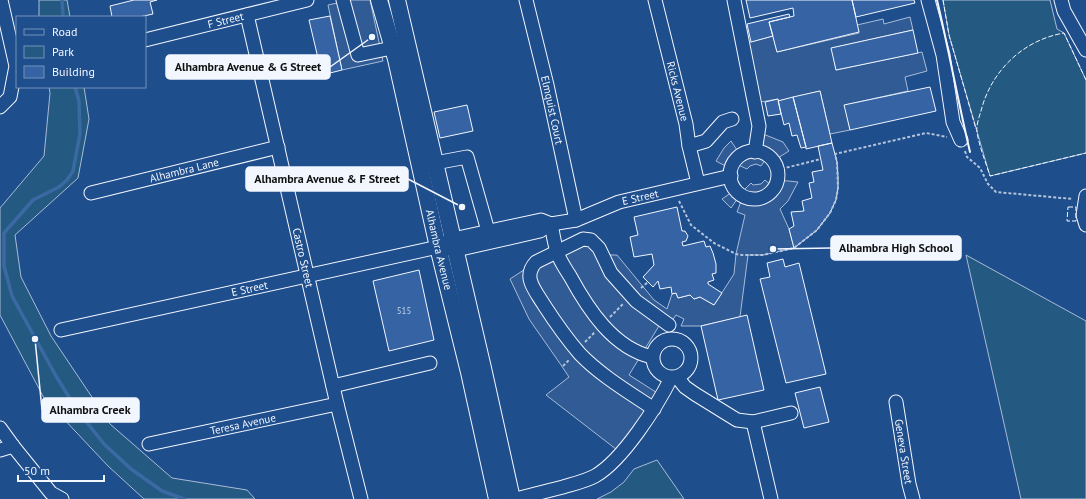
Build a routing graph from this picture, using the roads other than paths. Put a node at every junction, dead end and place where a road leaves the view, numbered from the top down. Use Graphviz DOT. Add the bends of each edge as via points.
graph roads {
  1 [pos="1,0"];
  2 [pos="307,0"];
  3 [pos="343,0"];
  4 [pos="379,0"];
  5 [pos="397,0"];
  6 [pos="526,0"];
  7 [pos="655,0"];
  8 [pos="734,0"];
  9 [pos="928,0"];
  10 [pos="1061,0"];
  11 [pos="288,2"];
  12 [pos="247,15"];
  13 [pos="146,40"];
  14 [pos="392,48"];
  15 [pos="1086,50"];
  16 [pos="0,107"];
  17 [pos="732,119"];
  18 [pos="962,140"];
  19 [pos="689,146"];
  20 [pos="278,147"];
  21 [pos="755,152"];
  22 [pos="435,163"];
  23 [pos="731,176"];
  24 [pos="698,183"];
  25 [pos="91,193"];
  26 [pos="1085,198"];
  27 [pos="576,220"];
  28 [pos="551,224"];
  29 [pos="1086,225"];
  30 [pos="490,236"];
  31 [pos="455,244"];
  32 [pos="438,247"];
  33 [pos="557,252"];
  34 [pos="307,276"];
  35 [pos="669,325"];
  36 [pos="61,330"];
  37 [pos="652,357"];
  38 [pos="430,363"];
  39 [pos="674,377"];
  40 [pos="333,386"];
  41 [pos="896,402"];
  42 [pos="337,404"];
  43 [pos="654,409"];
  44 [pos="791,412"];
  45 [pos="0,428"];
  46 [pos="754,428"];
  47 [pos="149,444"];
  48 [pos="13,446"];
  49 [pos="0,450"];
  50 [pos="62,499"];
  51 [pos="361,499"];
  52 [pos="497,499"];
  53 [pos="512,499"];
  54 [pos="516,499"];
  55 [pos="771,499"];
  56 [pos="913,499"];
  1 -- 16 [label="street" via="16,66 10,98"];
  2 -- 11 [label="street, F Street"];
  3 -- 14 [label="street" via="358,55"];
  4 -- 14 [label="main road, Alhambra Avenue"];
  5 -- 22 [label="main road, Alhambra Avenue"];
  6 -- 27 [label="street, Elmquist Court"];
  7 -- 19 [label="street, Ricks Avenue" via="686,124"];
  8 -- 21 [label="street" via="759,126"];
  9 -- 18 [label="street" via="943,56 953,122"];
  10 -- 15 [label="street" via="1064,11"];
  11 -- 12 [label="street, F Street"];
  12 -- 13 [label="street, F Street"];
  12 -- 20 [label="street, Castro Street"];
  14 -- 32 [label="main road, Alhambra Avenue"];
  17 -- 19 [label="street" via="723,122 706,141"];
  19 -- 24 [label="street, Ricks Avenue"];
  20 -- 25 [label="street, Alhambra Lane"];
  20 -- 34 [label="street, Castro Street"];
  21 -- 23 [label="street" via="737,159"];
  21 -- 23 [label="street" via="768,156 777,170 778,180 770,193 760,199 740,194 735,190"];
  22 -- 30 [label="street" via="467,157"];
  22 -- 31 [label="main road, Alhambra Avenue"];
  23 -- 24 [label="street, E Street"];
  24 -- 27 [label="street, E Street" via="618,202"];
  26 -- 29 [label="street" via="1083,215"];
  27 -- 28 [label="street, E Street"];
  28 -- 30 [label="street, E Street" via="541,220"];
  28 -- 33 [label="street"];
  30 -- 31 [label="street, E Street"];
  31 -- 32 [label="street, E Street"];
  31 -- 53 [label="main road, Alhambra Avenue"];
  32 -- 34 [label="street, E Street"];
  32 -- 52 [label="main road, Alhambra Avenue"];
  33 -- 35 [label="street" via="583,239 590,240 599,248 611,273 636,301"];
  33 -- 37 [label="street" via="583,300 602,324 618,340 641,354"];
  33 -- 43 [label="street" via="536,262 531,268 532,285 558,326 581,355 610,379"];
  34 -- 36 [label="street, E Street"];
  34 -- 40 [label="street, Castro Street"];
  37 -- 39 [label="street" via="655,369 665,376"];
  37 -- 39 [label="street" via="657,345 662,341 681,341 690,350 690,363 683,374"];
  38 -- 40 [label="street"];
  39 -- 43 [label="street"];
  39 -- 46 [label="street" via="724,412"];
  40 -- 42 [label="street, Castro Street"];
  41 -- 56 [label="street, Geneva Street"];
  42 -- 47 [label="street, Teresa Avenue"];
  42 -- 51 [label="street, Castro Street"];
  43 -- 54 [label="street" via="628,445 608,467 594,477"];
  44 -- 46 [label="street"];
  45 -- 48 [label="street"];
  46 -- 55 [label="street"];
  48 -- 49 [label="street"];
  48 -- 50 [label="street" via="50,493"];
}
